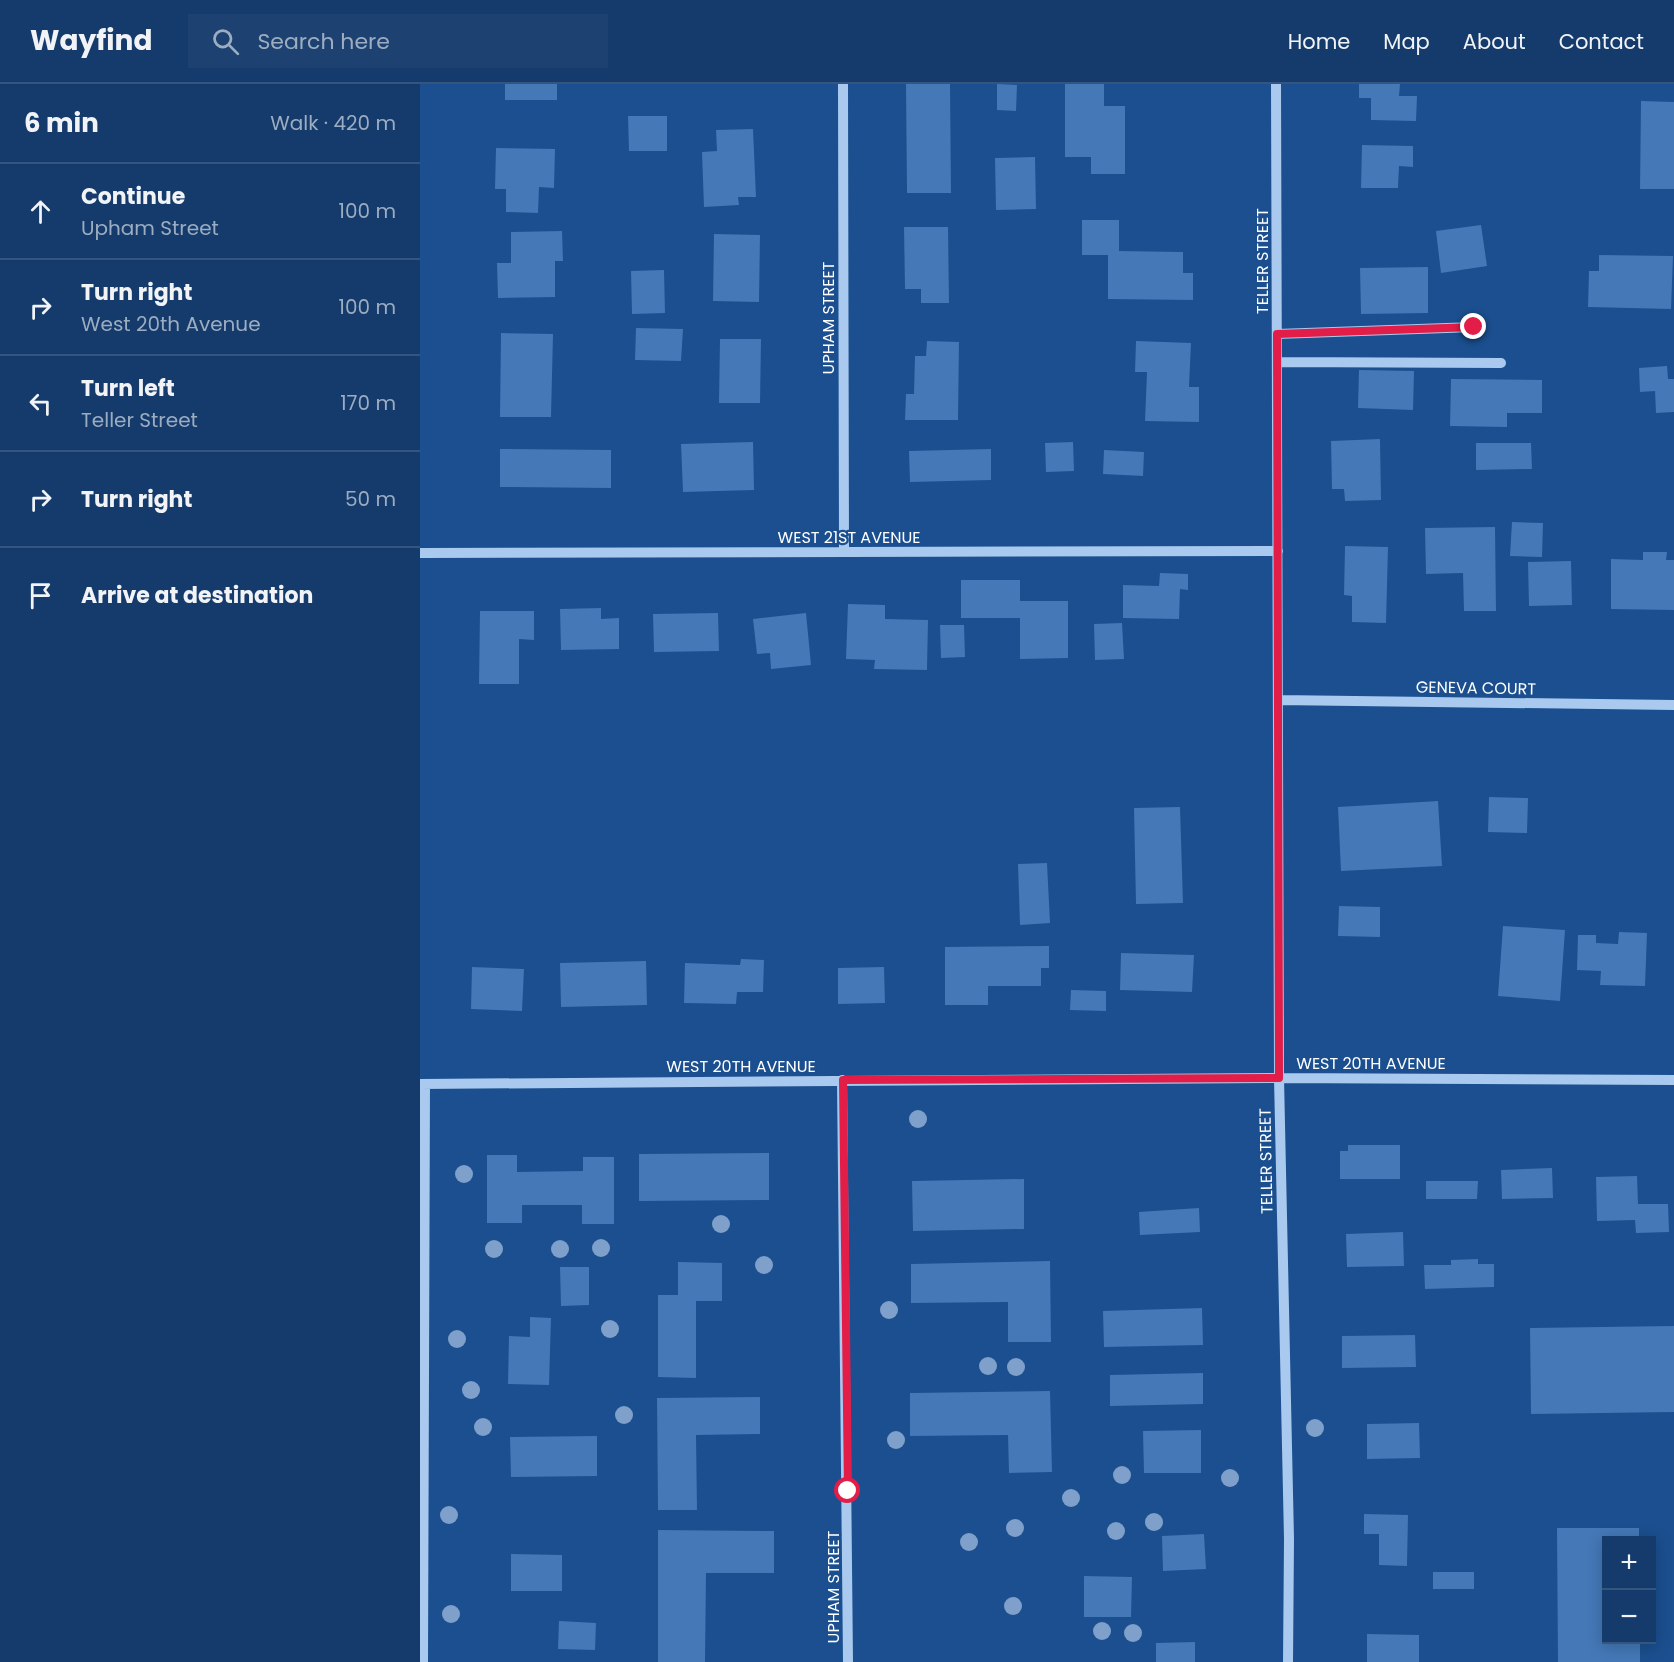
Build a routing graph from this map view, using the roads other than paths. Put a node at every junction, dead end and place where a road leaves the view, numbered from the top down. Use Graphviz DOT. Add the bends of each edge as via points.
graph roads {
  1 [pos="843,84"];
  2 [pos="1276,84"];
  3 [pos="1474,327"];
  4 [pos="1277,334"];
  5 [pos="1277,362"];
  6 [pos="1501,363"];
  7 [pos="1278,551"];
  8 [pos="844,552"];
  9 [pos="420,553"];
  10 [pos="1278,700"];
  11 [pos="1674,705"];
  12 [pos="1279,1078"];
  13 [pos="843,1080"];
  14 [pos="1674,1080"];
  15 [pos="423,1084"];
  16 [pos="423,1662"];
  17 [pos="848,1662"];
  18 [pos="1288,1662"];
  1 -- 8 [label="street, UPHAM STREET"];
  2 -- 4 [label="street, TELLER STREET"];
  3 -- 4 [label="street"];
  4 -- 5 [label="street, TELLER STREET"];
  5 -- 6 [label="street"];
  5 -- 7 [label="street, TELLER STREET"];
  7 -- 8 [label="street, WEST 21ST AVENUE"];
  7 -- 10 [label="street, TELLER STREET"];
  8 -- 9 [label="street, WEST 21ST AVENUE"];
  10 -- 11 [label="street, GENEVA COURT"];
  10 -- 12 [label="street, TELLER STREET"];
  12 -- 13 [label="street, WEST 20TH AVENUE"];
  12 -- 14 [label="street, WEST 20TH AVENUE"];
  12 -- 18 [label="street, TELLER STREET"];
  13 -- 15 [label="street, WEST 20TH AVENUE"];
  13 -- 17 [label="street, UPHAM STREET"];
  15 -- 16 [label="street"];
}
